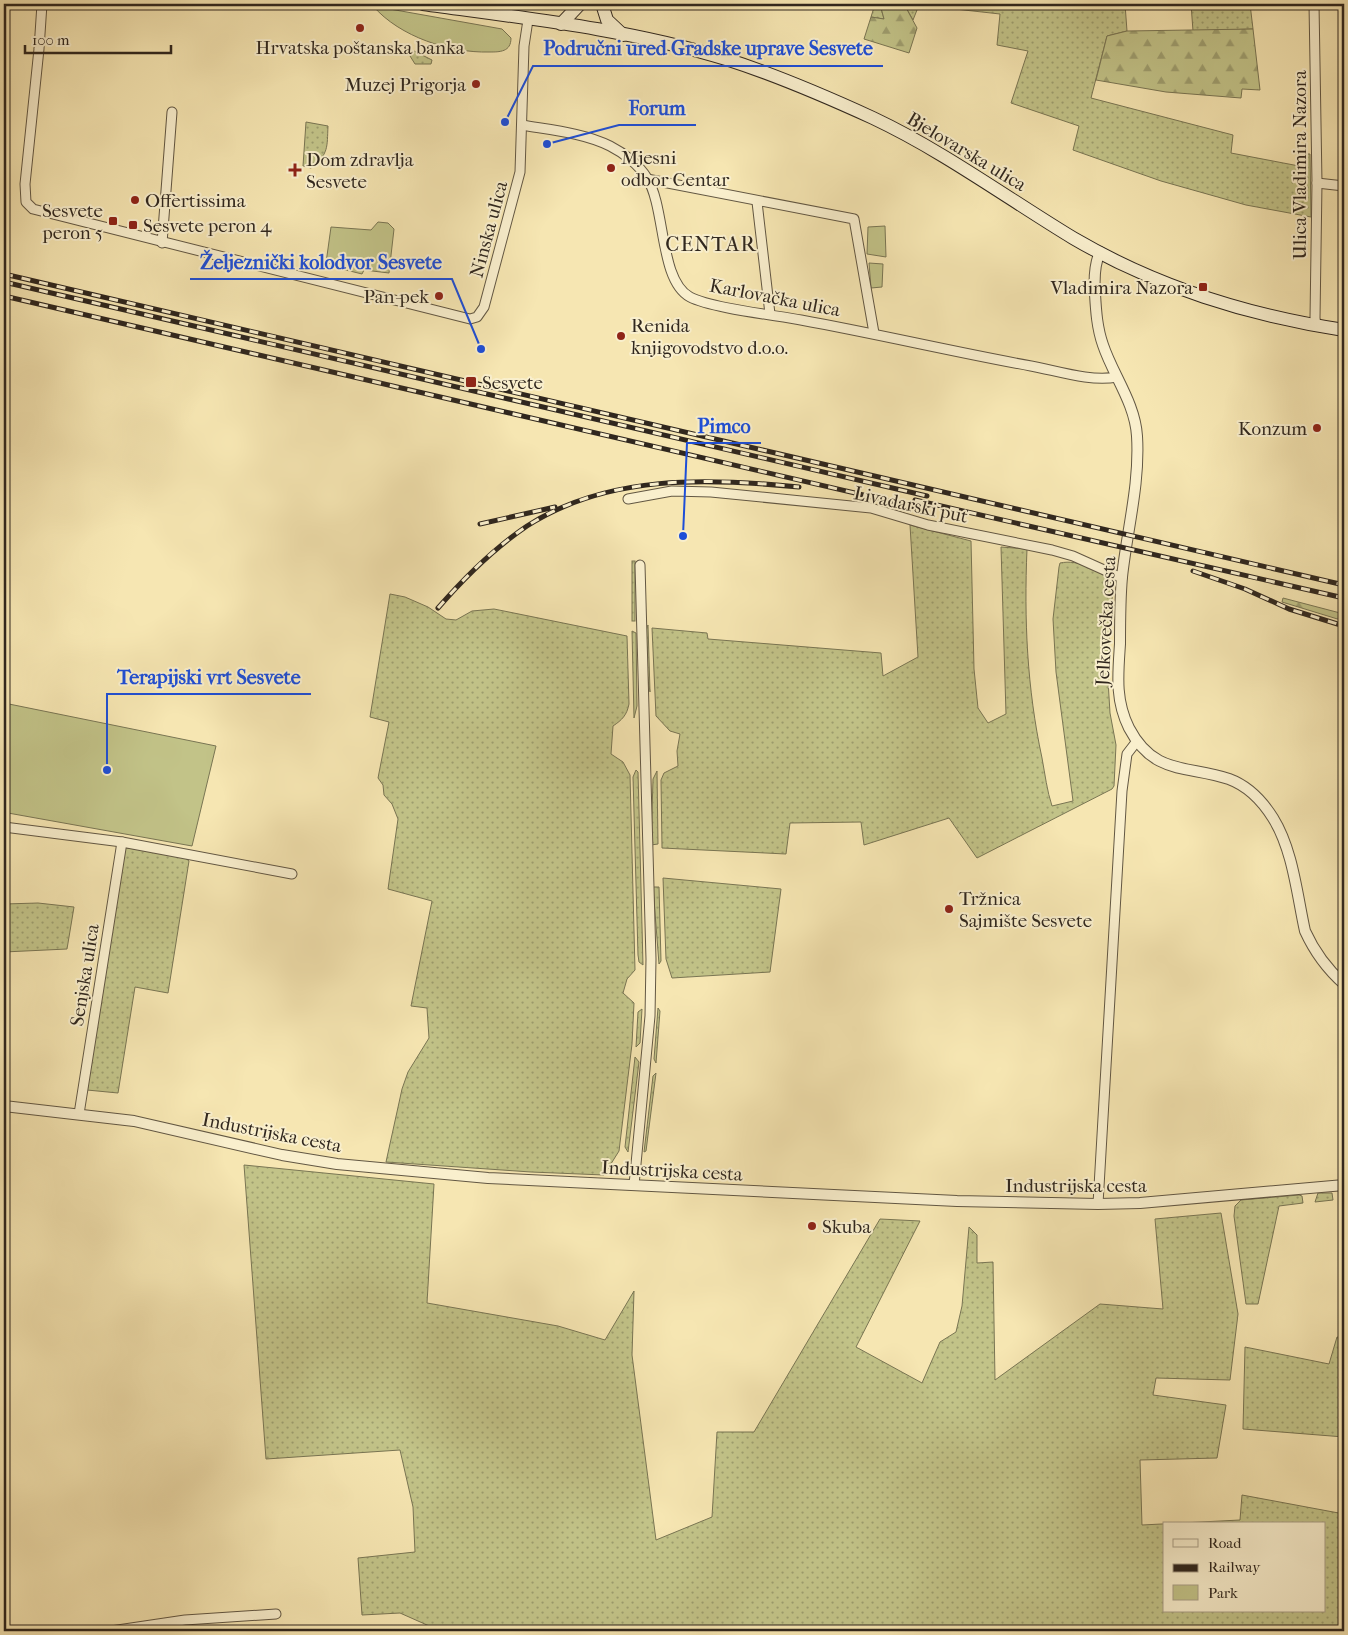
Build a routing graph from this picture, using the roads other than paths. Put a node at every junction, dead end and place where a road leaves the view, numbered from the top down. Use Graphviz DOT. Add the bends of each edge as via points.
graph roads {
  1 [pos="42,4"];
  2 [pos="423,4"];
  3 [pos="580,4"];
  4 [pos="602,4"];
  5 [pos="1314,4"];
  6 [pos="528,20"];
  7 [pos="561,24"];
  8 [pos="623,34"];
  9 [pos="172,112"];
  10 [pos="522,124"];
  11 [pos="648,179"];
  12 [pos="1317,183"];
  13 [pos="1344,186"];
  14 [pos="757,202"];
  15 [pos="162,243"];
  16 [pos="1100,252"];
  17 [pos="770,314"];
  18 [pos="1316,326"];
  19 [pos="1344,330"];
  20 [pos="874,333"];
  21 [pos="1117,376"];
  22 [pos="628,499"];
  23 [pos="640,565"];
  24 [pos="1122,578"];
  25 [pos="1137,741"];
  26 [pos="4,827"];
  27 [pos="122,842"];
  28 [pos="292,874"];
  29 [pos="1344,984"];
  30 [pos="4,1106"];
  31 [pos="79,1114"];
  32 [pos="1344,1185"];
  33 [pos="634,1186"];
  34 [pos="1098,1204"];
  35 [pos="276,1614"];
  36 [pos="111,1631"];
  1 -- 15 [label="street, Ninska ulica" via="26,202 40,212"];
  2 -- 6 [label="main road, Bjelovarska ulica"];
  3 -- 7 [label="main road"];
  4 -- 8 [label="main road" via="608,20"];
  5 -- 12 [label="street, Ulica Vladimira Nazora"];
  6 -- 7 [label="main road, Bjelovarska ulica"];
  6 -- 10 [label="street, Ninska ulica"];
  7 -- 8 [label="main road, Bjelovarska ulica"];
  8 -- 16 [label="main road, Bjelovarska ulica" via="725,59 859,112 917,142"];
  9 -- 15 [label="street"];
  10 -- 11 [label="street, Karlovačka ulica" via="578,135 609,146 632,162"];
  10 -- 15 [label="street, Ninska ulica" via="520,172 484,306 477,318 458,317"];
  11 -- 14 [label="street"];
  11 -- 17 [label="street, Karlovačka ulica" via="672,277 689,296"];
  12 -- 13 [label="street"];
  12 -- 18 [label="street, Ulica Vladimira Nazora"];
  14 -- 17 [label="street"];
  14 -- 20 [label="street" via="854,219"];
  16 -- 18 [label="main road, Bjelovarska ulica" via="1212,300"];
  16 -- 21 [label="street, Jelkovečka cesta" via="1095,276 1096,312 1103,346"];
  17 -- 20 [label="street, Karlovačka ulica"];
  18 -- 19 [label="main road, Bjelovarska ulica"];
  20 -- 21 [label="street, Karlovačka ulica" via="1104,379"];
  21 -- 24 [label="street, Jelkovečka cesta" via="1132,409 1138,461"];
  22 -- 24 [label="street, Livadarski put" via="672,491 711,492 871,508 928,525 1052,550"];
  23 -- 33 [label="street" via="651,959 650,1016"];
  24 -- 25 [label="street, Jelkovečka cesta" via="1117,683 1124,719"];
  25 -- 29 [label="street, Jelkovečka cesta" via="1168,766 1229,779 1253,794 1264,806 1281,833 1305,931 1325,966"];
  25 -- 34 [label="street" via="1127,754 1122,791"];
  26 -- 27 [label="street"];
  27 -- 28 [label="street"];
  27 -- 31 [label="street, Senjska ulica"];
  30 -- 31 [label="street, Industrijska cesta"];
  31 -- 33 [label="street, Industrijska cesta" via="134,1121 282,1155 346,1165 488,1178"];
  32 -- 34 [label="street, Industrijska cesta"];
  33 -- 34 [label="street, Industrijska cesta" via="1002,1203"];
  35 -- 36 [label="street" via="185,1620"];
}
